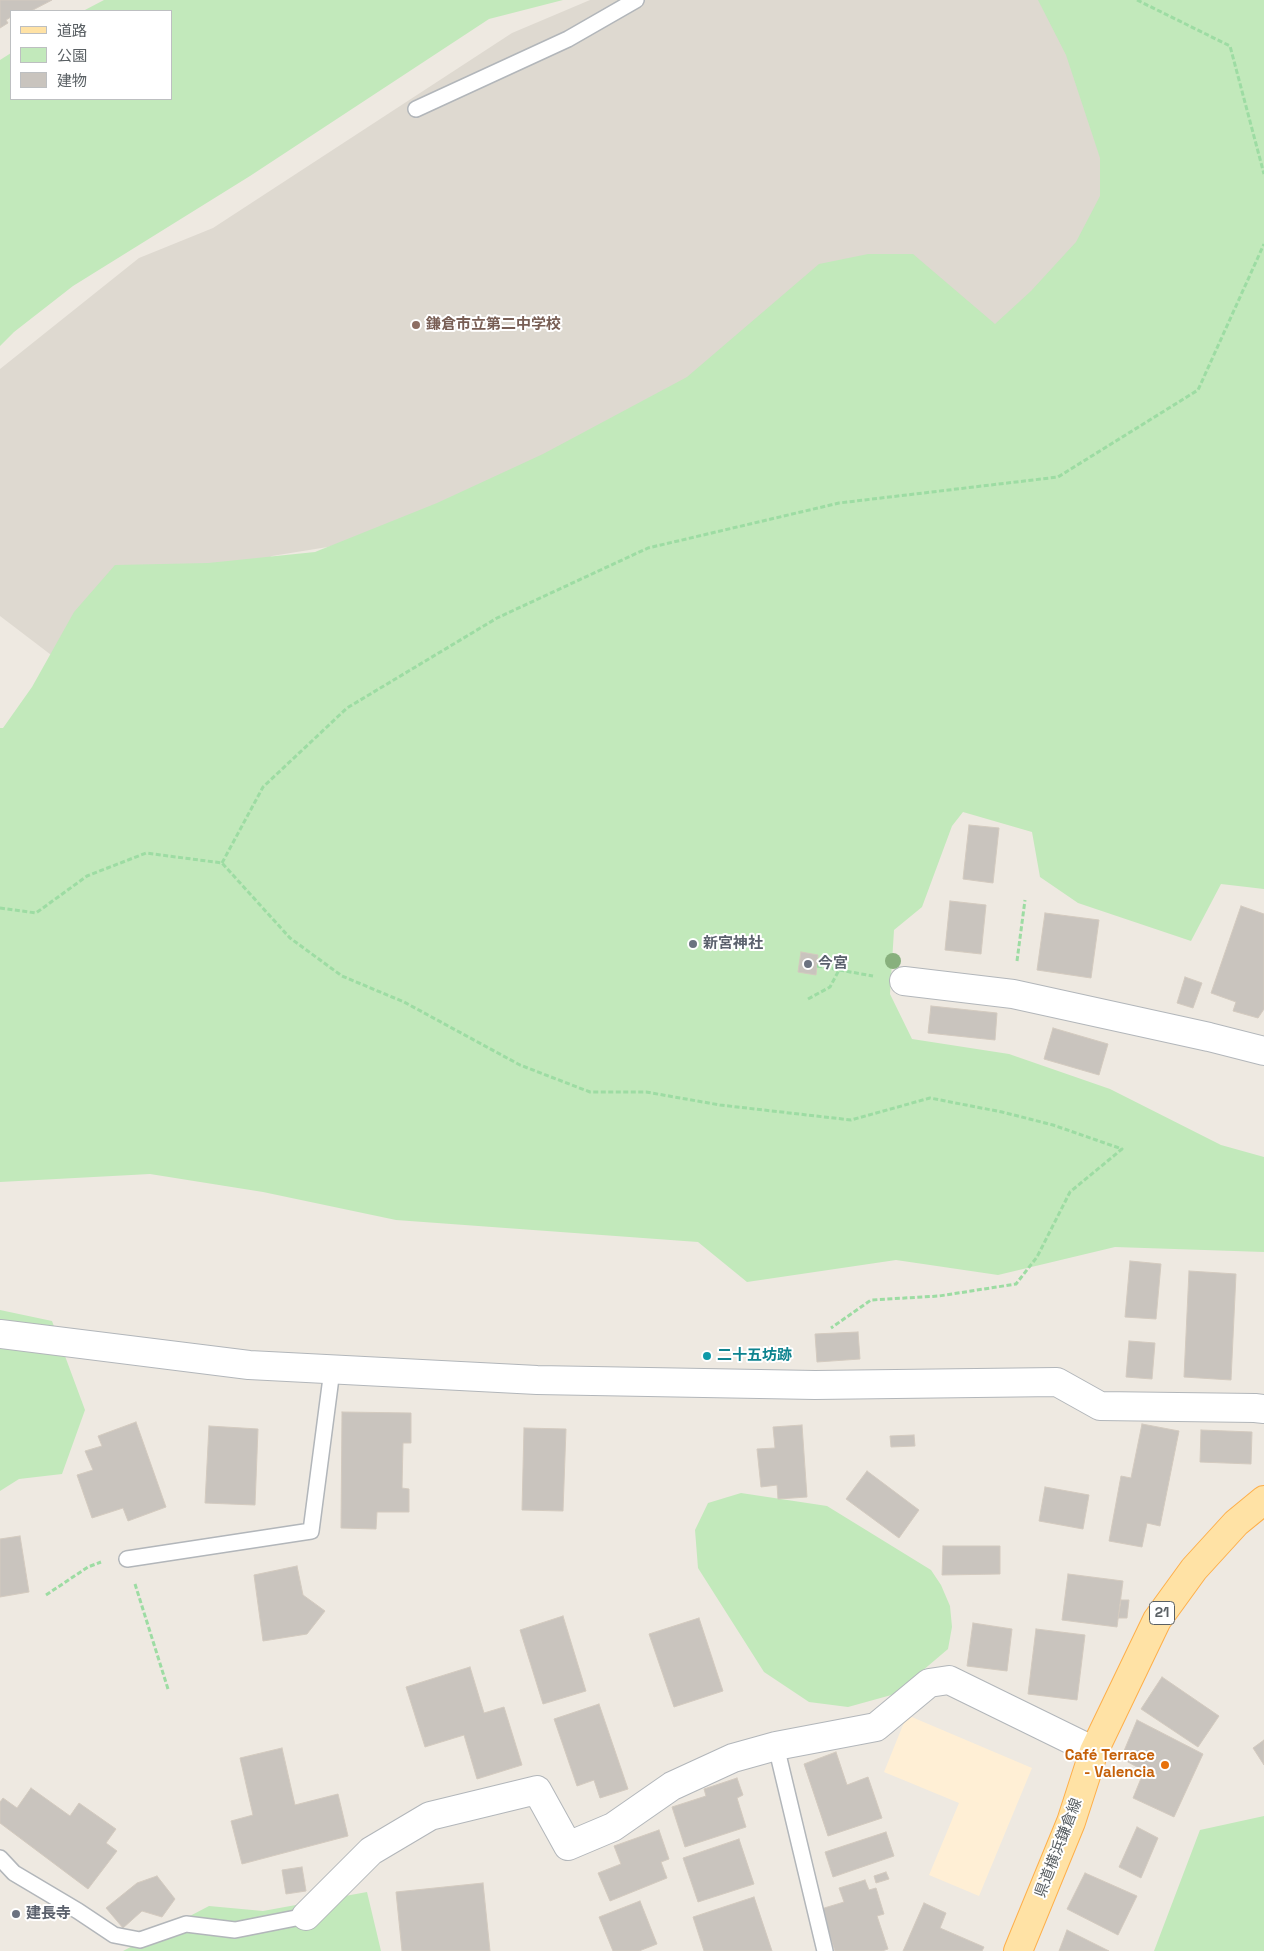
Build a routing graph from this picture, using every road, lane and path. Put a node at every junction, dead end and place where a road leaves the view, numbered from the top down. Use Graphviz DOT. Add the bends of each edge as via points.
graph roads {
  1 [pos="636,0"];
  2 [pos="1136,0"];
  3 [pos="416,109"];
  4 [pos="1264,174"];
  5 [pos="1264,244"];
  6 [pos="222,863"];
  7 [pos="1025,900"];
  8 [pos="0,908"];
  9 [pos="817,966"];
  10 [pos="839,970"];
  11 [pos="893,979"];
  12 [pos="1013,994"];
  13 [pos="808,998"];
  14 [pos="1264,1052"];
  15 [pos="831,1328"];
  16 [pos="0,1334"];
  17 [pos="332,1370"];
  18 [pos="1264,1409"];
  19 [pos="1264,1500"];
  20 [pos="128,1559"];
  21 [pos="46,1595"];
  22 [pos="168,1689"];
  23 [pos="776,1746"];
  24 [pos="1094,1751"];
  25 [pos="0,1858"];
  26 [pos="306,1916"];
  27 [pos="825,1951"];
  28 [pos="1018,1951"];
  1 -- 3 [label="lane" via="568,39"];
  2 -- 4 [label="path" via="1230,46"];
  5 -- 6 [label="path" via="1198,390 1058,477 839,502 648,548 497,618 347,708 263,787"];
  6 -- 8 [label="path" via="146,853 87,876 36,913"];
  6 -- 15 [label="path" via="290,938 342,976 404,1002 520,1065 590,1092 646,1092 720,1106 851,1120 930,1098 1002,1112 1122,1149 1070,1192 1037,1257 1016,1284 939,1296 871,1300"];
  7 -- 12 [label="path"];
  9 -- 10 [label="path"];
  10 -- 11 [label="path"];
  10 -- 13 [label="path" via="830,987"];
  11 -- 12 [label="street"];
  12 -- 14 [label="street"];
  16 -- 17 [label="street" via="249,1365"];
  17 -- 18 [label="street" via="537,1380 815,1385 1058,1382 1100,1406"];
  17 -- 20 [label="lane" via="311,1531"];
  19 -- 24 [label="main road, 県道横浜鎌倉線 / 21" via="1236,1523 1194,1569 1157,1620"];
  20 -- 21 [label="path" via="88,1567"];
  20 -- 22 [label="path"];
  23 -- 24 [label="street" via="876,1727 929,1684 949,1680"];
  23 -- 26 [label="street" via="733,1758 672,1786 613,1827 568,1846 537,1790 430,1816 371,1852"];
  23 -- 27 [label="lane"];
  24 -- 28 [label="main road, 県道横浜鎌倉線 / 21" via="1071,1822"];
  25 -- 26 [label="lane" via="14,1873 114,1935 123,1937 140,1940 186,1924 235,1930"];
}
